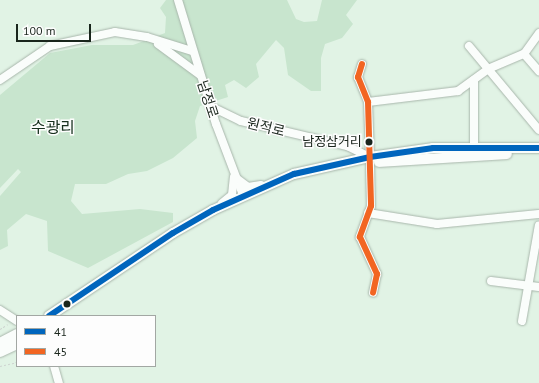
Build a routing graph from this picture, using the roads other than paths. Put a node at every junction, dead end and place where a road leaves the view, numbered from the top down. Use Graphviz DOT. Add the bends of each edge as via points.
graph roads {
  1 [pos="178,0"];
  2 [pos="539,33"];
  3 [pos="135,34"];
  4 [pos="469,46"];
  5 [pos="192,51"];
  6 [pos="524,54"];
  7 [pos="362,64"];
  8 [pos="488,69"];
  9 [pos="539,71"];
  10 [pos="200,75"];
  11 [pos="0,80"];
  12 [pos="474,80"];
  13 [pos="368,102"];
  14 [pos="210,106"];
  15 [pos="539,130"];
  16 [pos="474,147"];
  17 [pos="539,148"];
  18 [pos="539,154"];
  19 [pos="370,160"];
  20 [pos="234,176"];
  21 [pos="273,182"];
  22 [pos="244,198"];
  23 [pos="213,210"];
  24 [pos="368,213"];
  25 [pos="539,214"];
  26 [pos="539,226"];
  27 [pos="491,281"];
  28 [pos="535,287"];
  29 [pos="373,293"];
  30 [pos="0,310"];
  31 [pos="51,315"];
  32 [pos="61,315"];
  33 [pos="522,321"];
  34 [pos="14,324"];
  35 [pos="16,335"];
  36 [pos="0,343"];
  37 [pos="16,344"];
  38 [pos="0,352"];
  39 [pos="54,367"];
  40 [pos="59,383"];
  1 -- 5 [label="street, 남정로"];
  2 -- 6 [label="street"];
  3 -- 5 [label="street"];
  3 -- 10 [label="street" via="163,46"];
  3 -- 11 [label="street" via="115,32 59,43 40,51"];
  4 -- 8 [label="street"];
  5 -- 10 [label="street, 남정로"];
  6 -- 8 [label="street"];
  6 -- 9 [label="street"];
  7 -- 13 [label="street" via="358,77"];
  8 -- 12 [label="street"];
  8 -- 15 [label="street"];
  10 -- 14 [label="street, 남정로"];
  12 -- 13 [label="street" via="458,91"];
  12 -- 16 [label="street"];
  13 -- 19 [label="street"];
  14 -- 19 [label="street, 원적로" via="251,124 347,146"];
  14 -- 20 [label="street, 남정로"];
  16 -- 17 [label="main road"];
  16 -- 19 [label="main road"];
  18 -- 19 [label="main road"];
  19 -- 21 [label="main road"];
  19 -- 22 [label="main road" via="295,179"];
  19 -- 24 [label="street"];
  20 -- 21 [label="street" via="248,187"];
  20 -- 22 [label="street, 남정로"];
  20 -- 23 [label="street" via="232,195"];
  21 -- 22 [label="main road"];
  22 -- 23 [label="main road"];
  22 -- 32 [label="main road" via="167,244"];
  23 -- 31 [label="main road"];
  24 -- 25 [label="street" via="437,224"];
  24 -- 29 [label="street" via="360,237 376,274"];
  26 -- 28 [label="street"];
  27 -- 28 [label="street"];
  28 -- 33 [label="street"];
  30 -- 34 [label="street"];
  35 -- 36 [label="main road"];
  37 -- 38 [label="main road"];
  39 -- 40 [label="street"];
}
